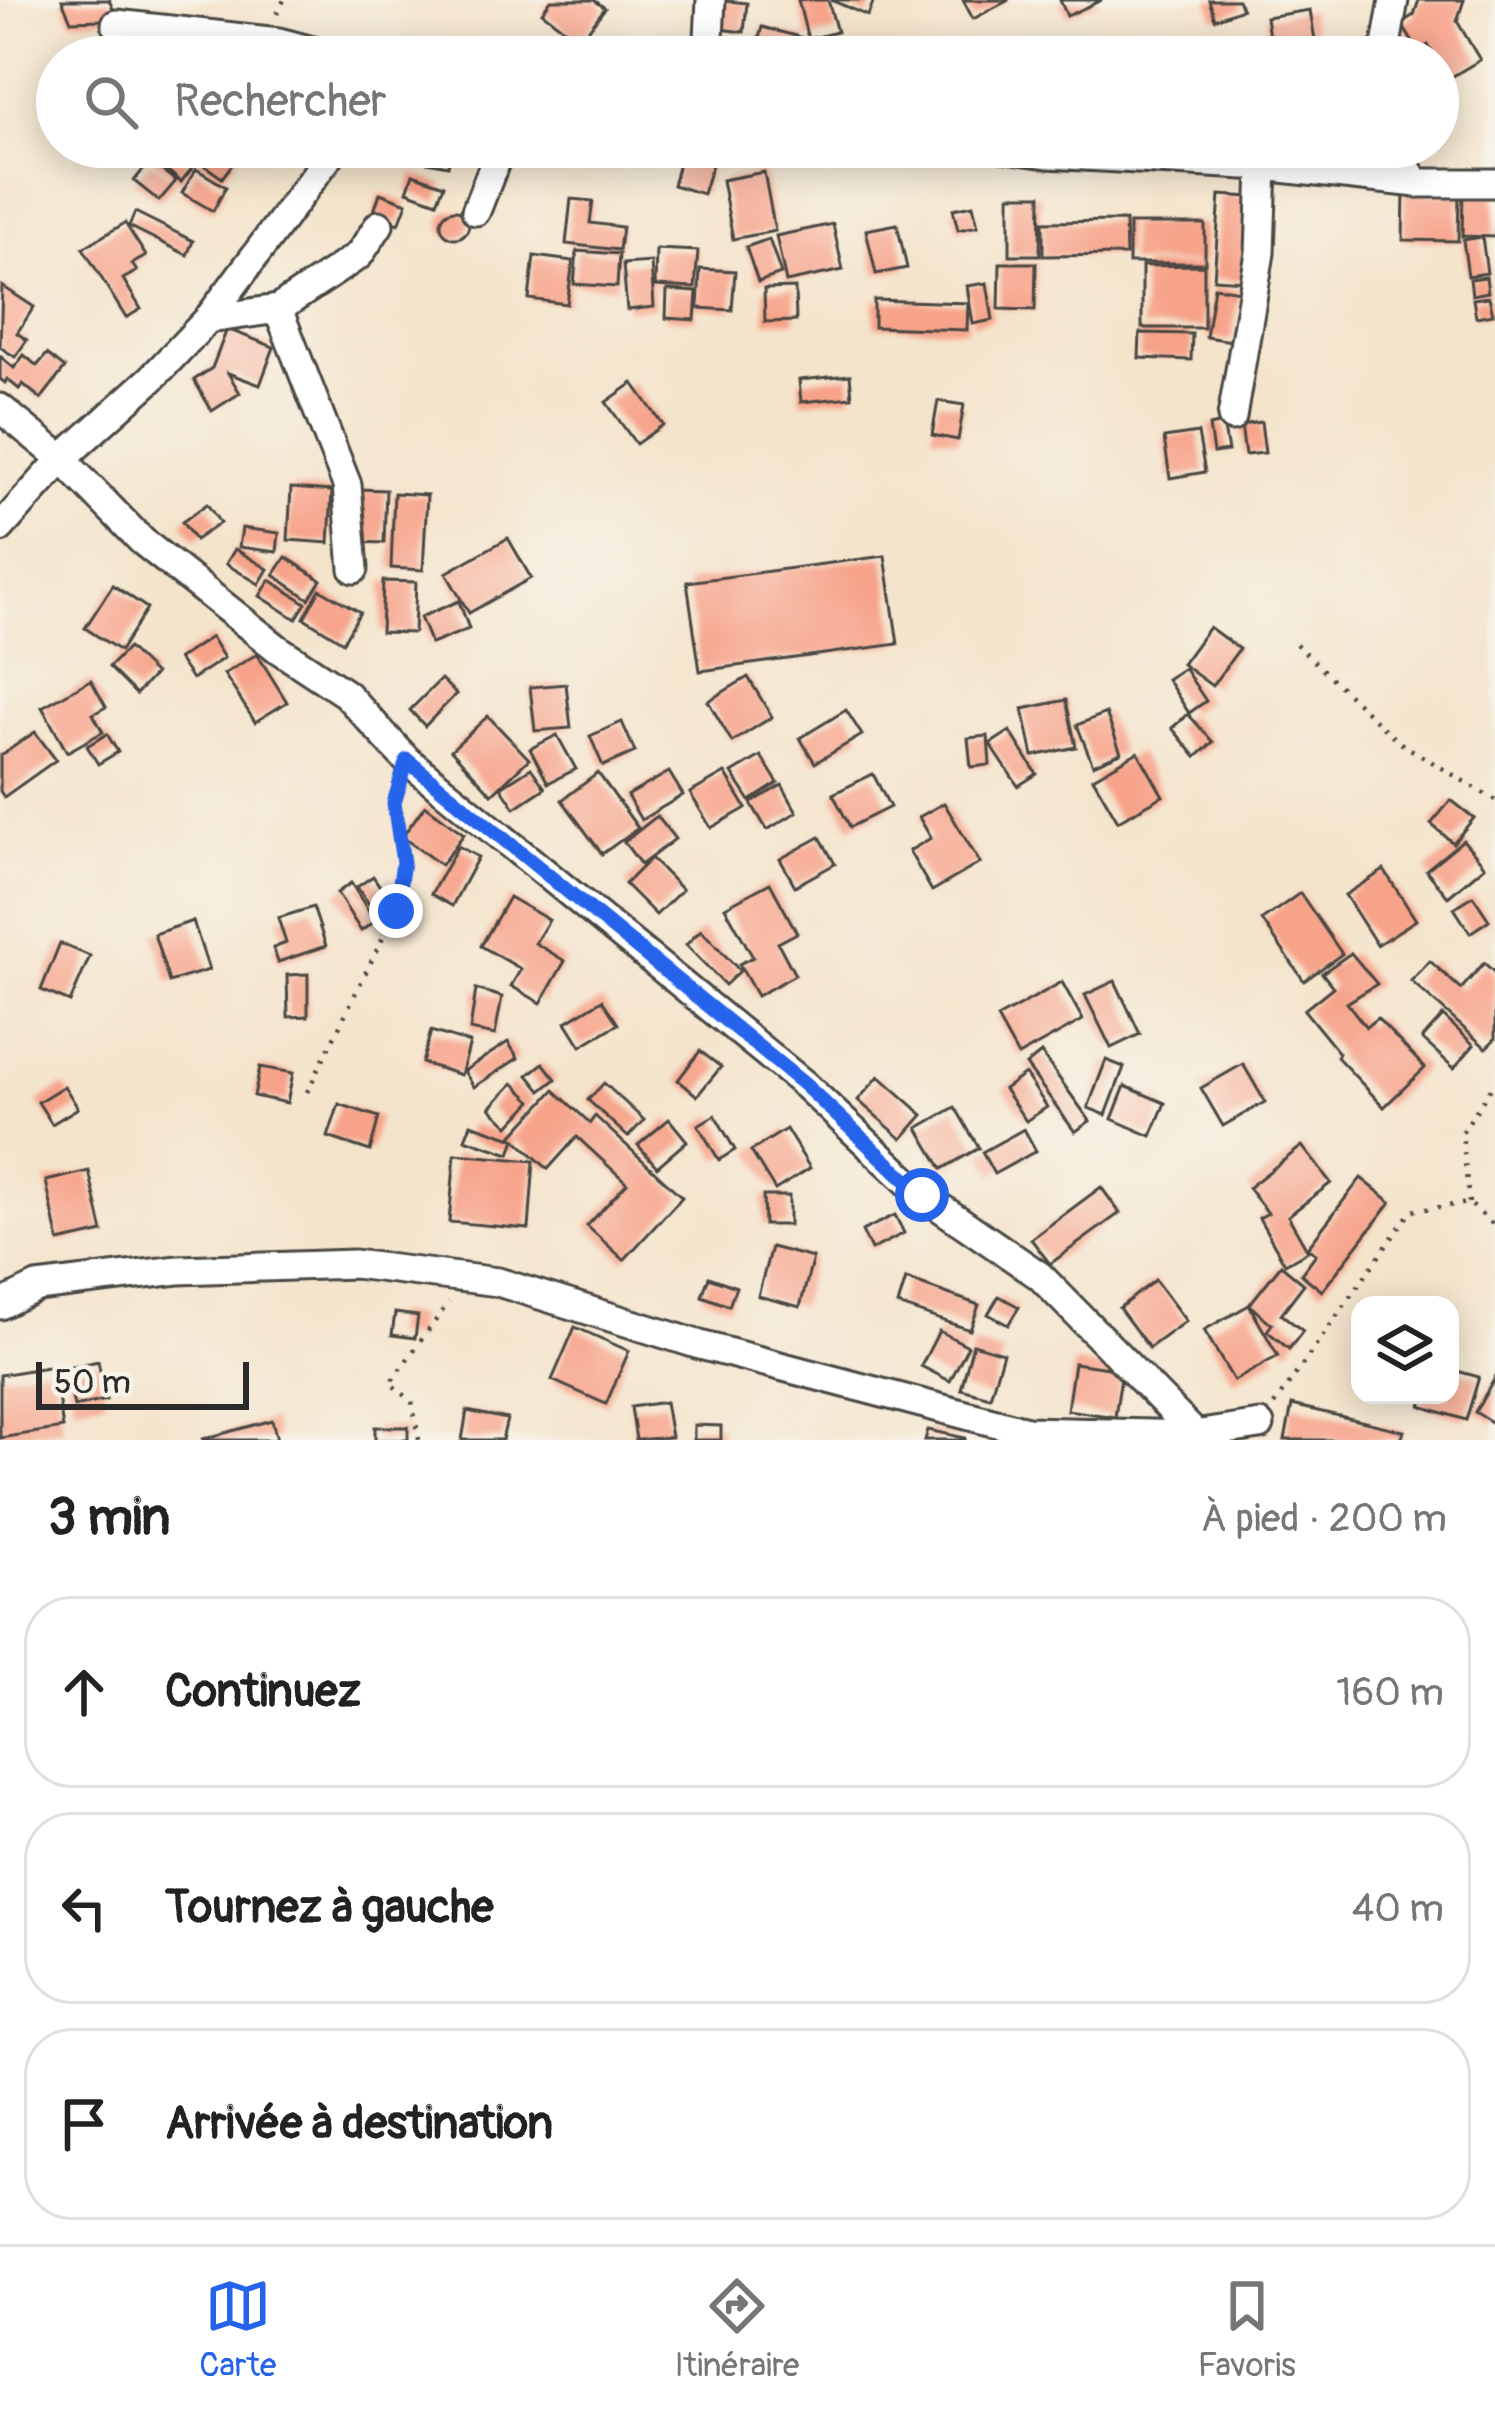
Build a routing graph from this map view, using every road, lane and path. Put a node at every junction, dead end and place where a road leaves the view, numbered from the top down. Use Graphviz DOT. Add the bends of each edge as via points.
graph roads {
  1 [pos="711,0"];
  2 [pos="1394,0"];
  3 [pos="116,24"];
  4 [pos="225,36"];
  5 [pos="709,36"];
  6 [pos="1388,36"];
  7 [pos="320,168"];
  8 [pos="493,168"];
  9 [pos="1263,168"];
  10 [pos="1285,168"];
  11 [pos="1321,168"];
  12 [pos="1407,168"];
  13 [pos="1318,171"];
  14 [pos="1418,183"];
  15 [pos="1495,183"];
  16 [pos="476,211"];
  17 [pos="379,225"];
  18 [pos="278,309"];
  19 [pos="208,319"];
  20 [pos="0,408"];
  21 [pos="1232,417"];
  22 [pos="62,459"];
  23 [pos="0,528"];
  24 [pos="354,569"];
  25 [pos="1296,644"];
  26 [pos="407,760"];
  27 [pos="1495,800"];
  28 [pos="1495,1082"];
  29 [pos="307,1092"];
  30 [pos="1469,1203"];
  31 [pos="1495,1226"];
  32 [pos="466,1278"];
  33 [pos="0,1305"];
  34 [pos="1260,1425"];
  35 [pos="1132,1437"];
  36 [pos="1198,1437"];
  37 [pos="419,1440"];
  1 -- 5 [label="street"];
  2 -- 6 [label="street"];
  3 -- 4 [label="street"];
  7 -- 19 [label="street"];
  8 -- 16 [label="street"];
  9 -- 21 [label="street" via="1260,253"];
  10 -- 13 [label="street"];
  11 -- 13 [label="street"];
  12 -- 14 [label="street"];
  13 -- 14 [label="street"];
  14 -- 15 [label="street"];
  17 -- 18 [label="street" via="359,255"];
  18 -- 19 [label="street"];
  18 -- 24 [label="street" via="347,485"];
  19 -- 22 [label="street"];
  20 -- 22 [label="street"];
  22 -- 23 [label="street"];
  22 -- 26 [label="street" via="142,541 346,694"];
  25 -- 27 [label="path" via="1397,741"];
  26 -- 29 [label="path" via="394,803 403,862 396,911"];
  26 -- 36 [label="street" via="805,1085 922,1195 1040,1276"];
  28 -- 30 [label="path" via="1462,1132"];
  30 -- 31 [label="path"];
  30 -- 34 [label="path" via="1411,1211"];
  32 -- 33 [label="street" via="354,1264 178,1270 37,1287"];
  32 -- 35 [label="street" via="1027,1431"];
  32 -- 37 [label="path" via="390,1383 412,1401"];
  34 -- 36 [label="street"];
  35 -- 36 [label="street"];
}
